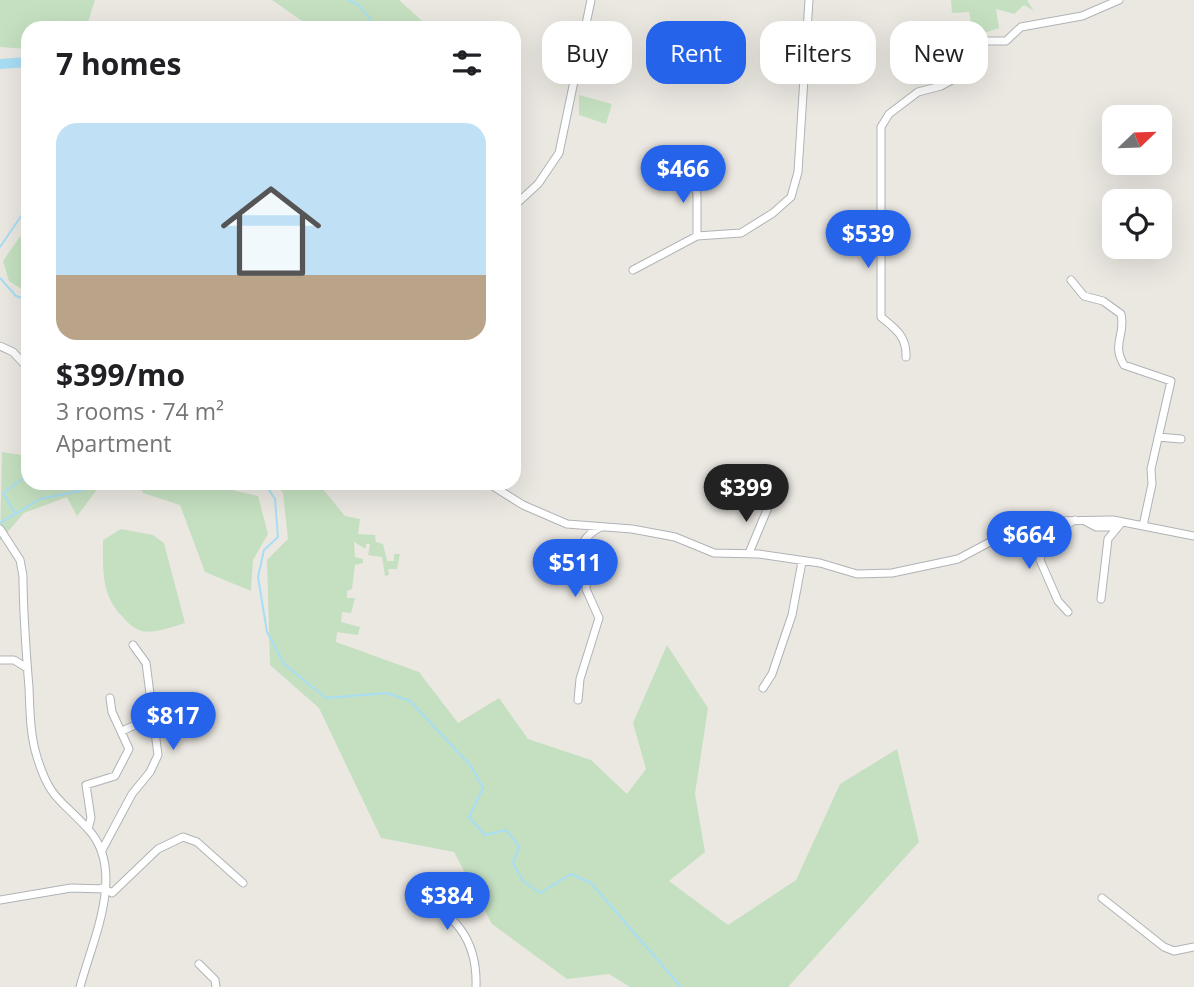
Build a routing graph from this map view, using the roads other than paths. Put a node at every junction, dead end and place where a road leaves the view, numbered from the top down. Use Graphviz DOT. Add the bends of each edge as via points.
graph roads {
  1 [pos="591,0"];
  2 [pos="809,0"];
  3 [pos="1119,0"];
  4 [pos="693,172"];
  5 [pos="521,200"];
  6 [pos="697,236"];
  7 [pos="633,270"];
  8 [pos="1071,280"];
  9 [pos="0,346"];
  10 [pos="906,357"];
  11 [pos="21,361"];
  12 [pos="1158,437"];
  13 [pos="1181,439"];
  14 [pos="498,490"];
  15 [pos="769,505"];
  16 [pos="1075,520"];
  17 [pos="605,525"];
  18 [pos="1037,525"];
  19 [pos="1119,525"];
  20 [pos="1143,526"];
  21 [pos="0,529"];
  22 [pos="1060,529"];
  23 [pos="1194,536"];
  24 [pos="749,553"];
  25 [pos="802,562"];
  26 [pos="1101,599"];
  27 [pos="1069,612"];
  28 [pos="133,645"];
  29 [pos="0,660"];
  30 [pos="27,668"];
  31 [pos="763,688"];
  32 [pos="110,698"];
  33 [pos="578,700"];
  34 [pos="155,716"];
  35 [pos="122,731"];
  36 [pos="88,829"];
  37 [pos="103,850"];
  38 [pos="243,883"];
  39 [pos="411,886"];
  40 [pos="105,889"];
  41 [pos="1102,898"];
  42 [pos="0,900"];
  43 [pos="1194,947"];
  44 [pos="199,964"];
  45 [pos="79,987"];
  46 [pos="216,987"];
  47 [pos="476,987"];
  1 -- 5 [label="street" via="559,153"];
  2 -- 6 [label="street" via="798,172 791,197 741,233"];
  3 -- 10 [label="street" via="1082,16 1021,27 1006,41 986,41 963,55 959,76 918,92 883,122 881,317 902,336"];
  4 -- 6 [label="street"];
  6 -- 7 [label="street"];
  8 -- 12 [label="street" via="1084,296 1103,301 1121,314 1116,349 1124,365 1171,381"];
  9 -- 11 [label="street"];
  12 -- 13 [label="street"];
  12 -- 20 [label="street"];
  14 -- 17 [label="street" via="563,523"];
  15 -- 24 [label="street"];
  16 -- 18 [label="street"];
  16 -- 19 [label="street"];
  16 -- 22 [label="street"];
  17 -- 24 [label="street" via="669,536 714,553"];
  17 -- 33 [label="street" via="586,537 577,559 578,568 587,573 586,589 599,618"];
  18 -- 22 [label="street"];
  18 -- 25 [label="street" via="958,559 892,573 857,574"];
  19 -- 20 [label="street"];
  19 -- 26 [label="street" via="1108,539"];
  20 -- 23 [label="street"];
  21 -- 30 [label="street" via="20,560"];
  22 -- 27 [label="street" via="1040,560 1058,601"];
  24 -- 25 [label="street"];
  25 -- 31 [label="street" via="792,615"];
  28 -- 34 [label="street" via="146,663"];
  29 -- 30 [label="street" via="15,660"];
  30 -- 36 [label="street" via="36,756 57,802"];
  32 -- 35 [label="street"];
  34 -- 35 [label="street"];
  34 -- 37 [label="street" via="157,760 132,793"];
  35 -- 36 [label="street" via="129,749 116,776 86,785"];
  36 -- 37 [label="street"];
  37 -- 40 [label="street"];
  38 -- 40 [label="street" via="197,842 183,837 158,849 116,891"];
  39 -- 47 [label="street" via="458,923 474,961"];
  40 -- 42 [label="street" via="71,888"];
  40 -- 45 [label="street"];
  41 -- 43 [label="street" via="1164,947 1174,951"];
  44 -- 46 [label="street"];
}
